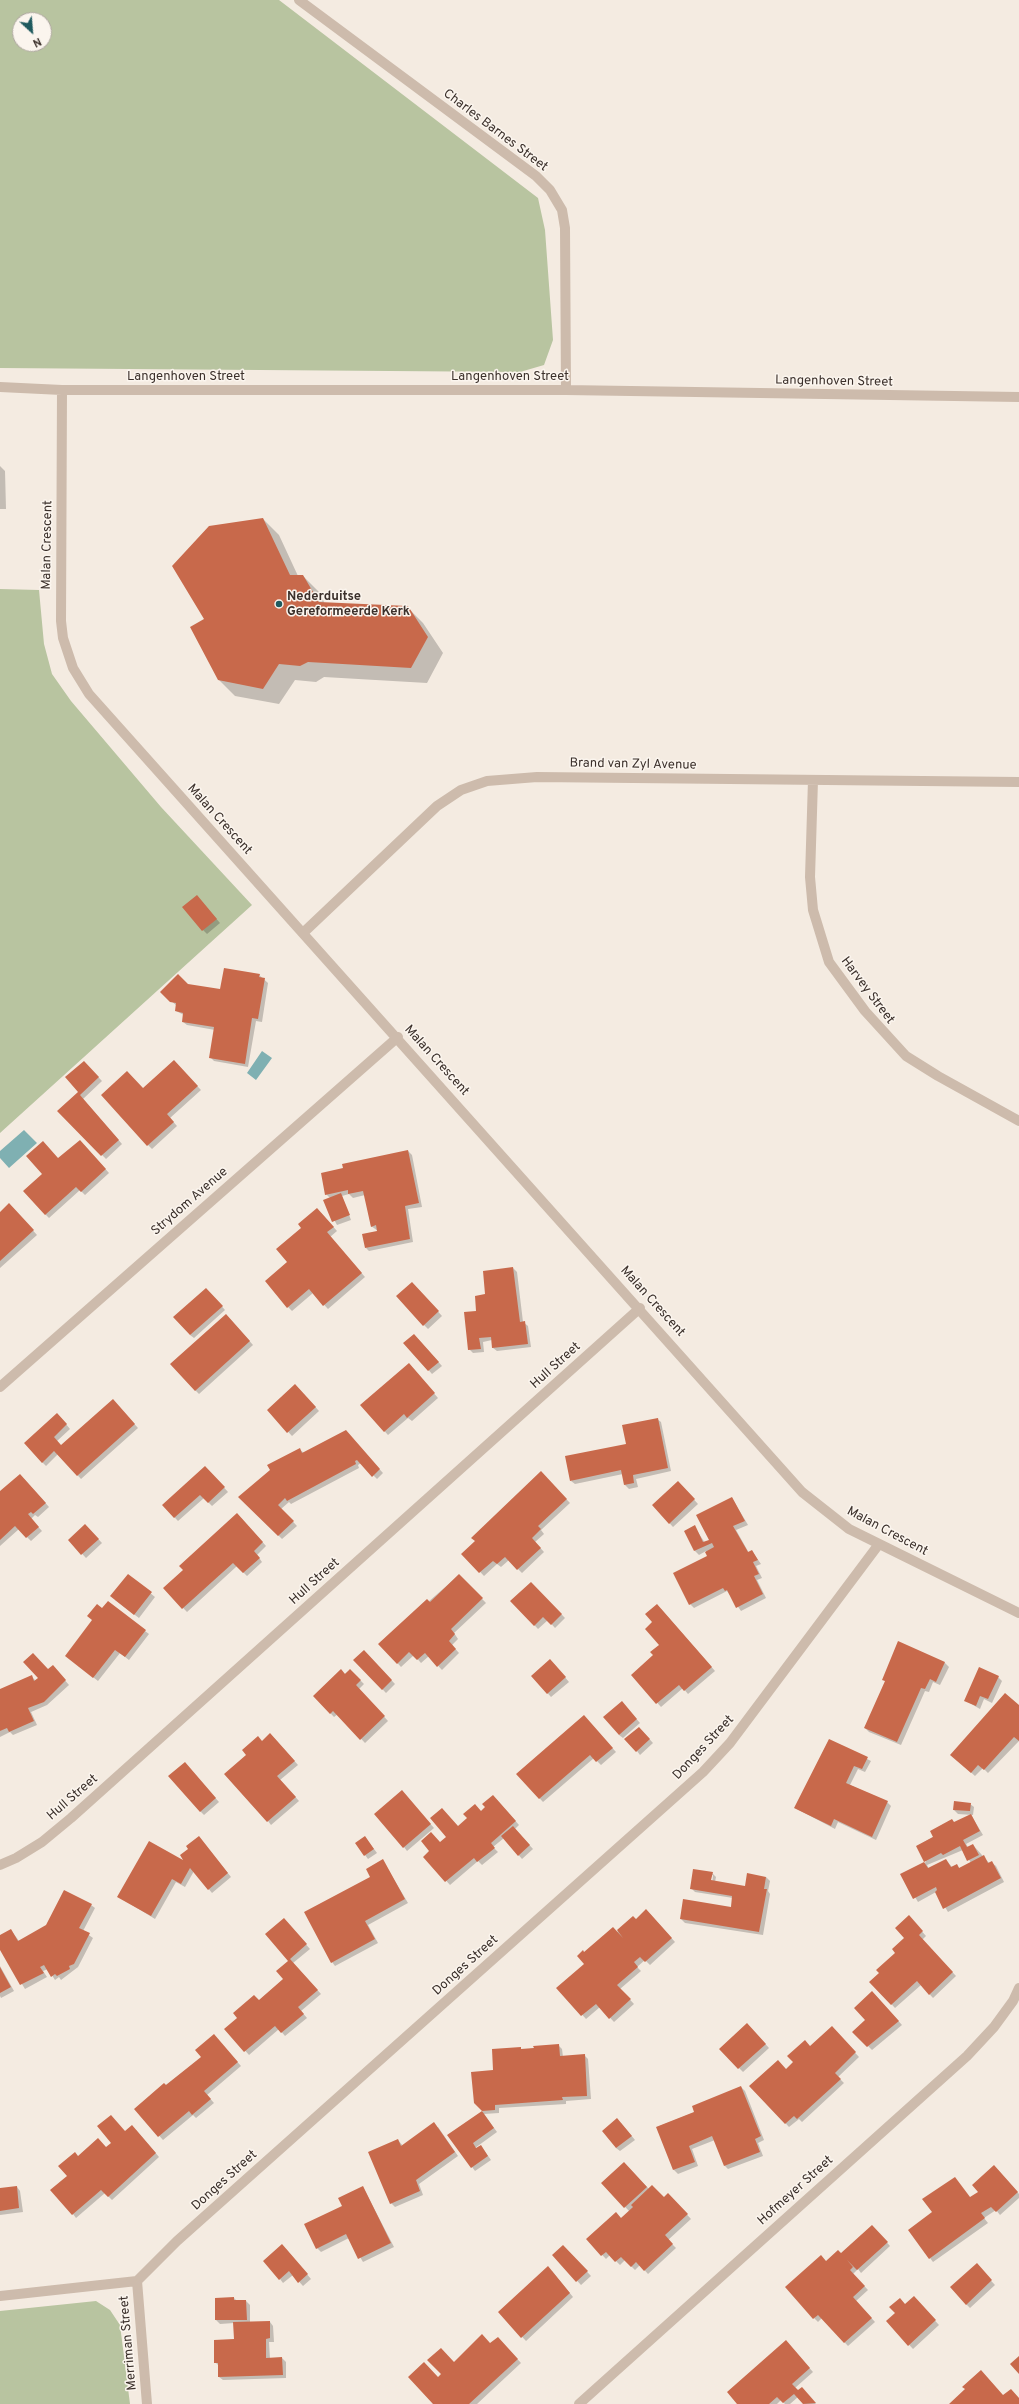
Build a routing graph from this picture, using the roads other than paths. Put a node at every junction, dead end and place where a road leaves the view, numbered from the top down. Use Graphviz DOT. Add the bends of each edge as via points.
graph roads {
  1 [pos="299,0"];
  2 [pos="0,387"];
  3 [pos="62,390"];
  4 [pos="566,390"];
  5 [pos="1019,397"];
  6 [pos="813,780"];
  7 [pos="1019,782"];
  8 [pos="303,932"];
  9 [pos="398,1037"];
  10 [pos="1019,1121"];
  11 [pos="640,1308"];
  12 [pos="0,1386"];
  13 [pos="879,1544"];
  14 [pos="1019,1613"];
  15 [pos="0,1865"];
  16 [pos="1019,1988"];
  17 [pos="137,2281"];
  18 [pos="0,2296"];
  19 [pos="147,2404"];
  20 [pos="579,2404"];
  1 -- 4 [label="street, Charles Barnes Street" via="536,176 550,190 562,210 565,228"];
  2 -- 3 [label="street, Langenhoven Street"];
  3 -- 4 [label="street, Langenhoven Street"];
  3 -- 8 [label="street, Malan Crescent" via="61,620 63,638 73,668 89,694"];
  4 -- 5 [label="street, Langenhoven Street"];
  6 -- 7 [label="street, Brand van Zyl Avenue"];
  6 -- 8 [label="street, Brand van Zyl Avenue" via="537,777 487,781 461,790 437,806"];
  6 -- 10 [label="street, Harvey Street" via="810,877 813,910 829,962 865,1011 906,1056"];
  8 -- 9 [label="street, Malan Crescent"];
  9 -- 11 [label="street, Malan Crescent"];
  9 -- 12 [label="street, Strydom Avenue"];
  11 -- 13 [label="street, Malan Crescent" via="802,1492 849,1529"];
  11 -- 15 [label="street, Hull Street" via="71,1818 42,1842"];
  13 -- 14 [label="street, Malan Crescent"];
  13 -- 17 [label="street, Donges Street" via="734,1738 703,1772 188,2231"];
  16 -- 20 [label="street, Hofmeyer Street" via="994,2027 967,2056"];
  17 -- 18 [label="street"];
  17 -- 19 [label="street, Merriman Street"];
}
